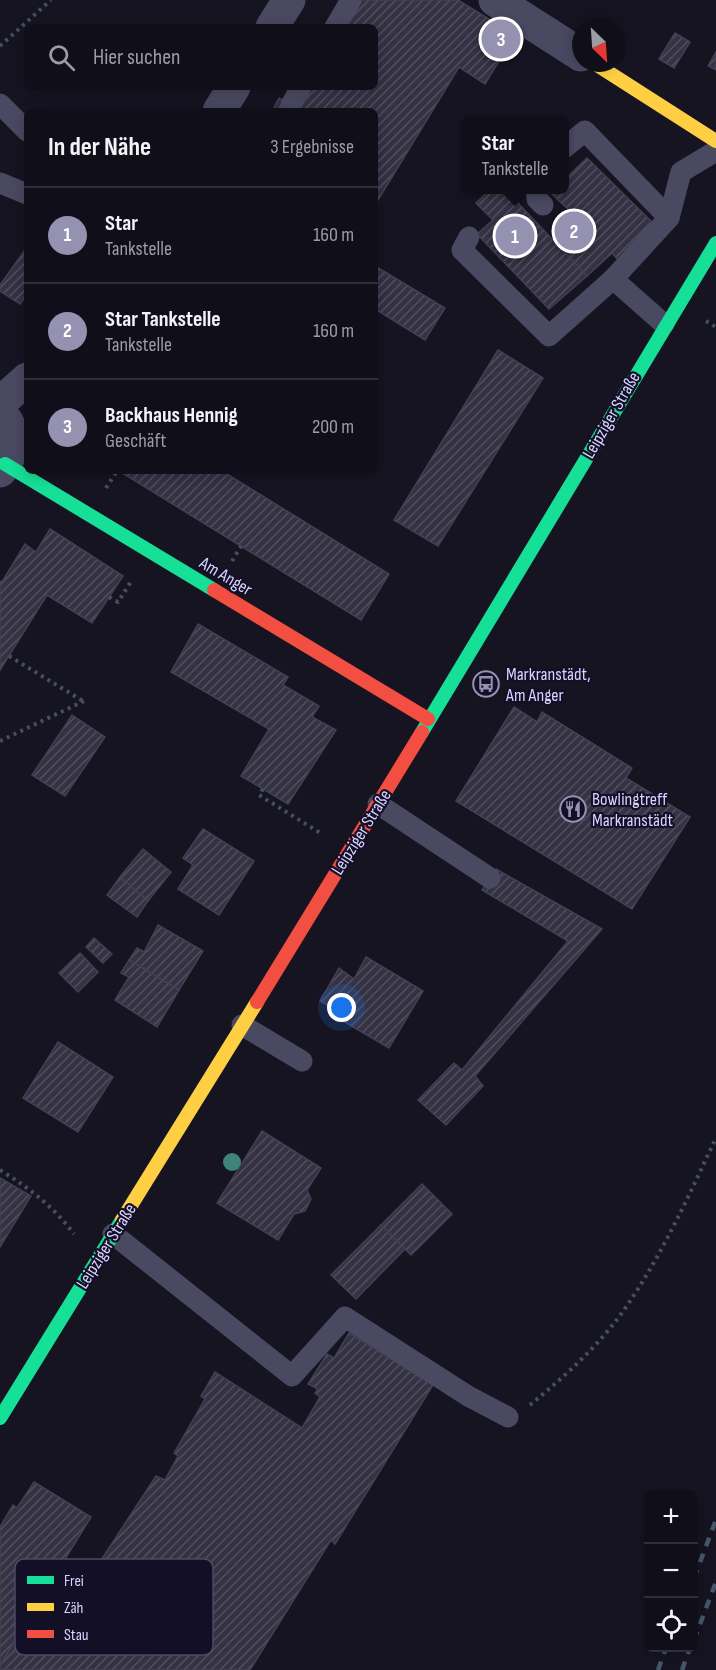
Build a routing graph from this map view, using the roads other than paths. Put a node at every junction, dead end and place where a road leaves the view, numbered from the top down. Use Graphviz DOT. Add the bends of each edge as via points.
graph roads {
  1 [pos="289,0"];
  2 [pos="351,0"];
  3 [pos="495,0"];
  4 [pos="274,24"];
  5 [pos="337,24"];
  6 [pos="572,49"];
  7 [pos="608,72"];
  8 [pos="232,90"];
  9 [pos="0,104"];
  10 [pos="221,108"];
  11 [pos="24,128"];
  12 [pos="716,141"];
  13 [pos="569,144"];
  14 [pos="716,151"];
  15 [pos="0,183"];
  16 [pos="24,193"];
  17 [pos="669,218"];
  18 [pos="469,237"];
  19 [pos="716,243"];
  20 [pos="613,279"];
  21 [pos="664,324"];
  22 [pos="24,382"];
  23 [pos="0,404"];
  24 [pos="0,413"];
  25 [pos="11,453"];
  26 [pos="24,461"];
  27 [pos="44,474"];
  28 [pos="428,719"];
  29 [pos="378,804"];
  30 [pos="490,878"];
  31 [pos="242,1025"];
  32 [pos="302,1061"];
  33 [pos="113,1234"];
  34 [pos="508,1417"];
  35 [pos="0,1418"];
  1 -- 4 [label="street"];
  2 -- 5 [label="lane"];
  3 -- 6 [label="street"];
  7 -- 12 [label="main road"];
  8 -- 10 [label="street"];
  9 -- 11 [label="lane"];
  13 -- 17 [label="lane" via="585,130"];
  14 -- 17 [label="lane" via="681,172"];
  15 -- 16 [label="lane"];
  17 -- 20 [label="lane"];
  18 -- 20 [label="lane" via="462,250 549,336"];
  19 -- 21 [label="main road, Leipziger Straße"];
  20 -- 21 [label="lane"];
  21 -- 28 [label="main road, Leipziger Straße"];
  22 -- 23 [label="street"];
  24 -- 25 [label="street" via="10,426"];
  25 -- 26 [label="main road, Am Anger"];
  27 -- 28 [label="main road, Am Anger"];
  28 -- 29 [label="main road, Leipziger Straße"];
  29 -- 30 [label="lane"];
  29 -- 31 [label="main road, Leipziger Straße"];
  31 -- 32 [label="lane"];
  31 -- 33 [label="main road, Leipziger Straße"];
  33 -- 34 [label="lane" via="292,1376 345,1317 468,1396"];
  33 -- 35 [label="main road, Leipziger Straße"];
}
